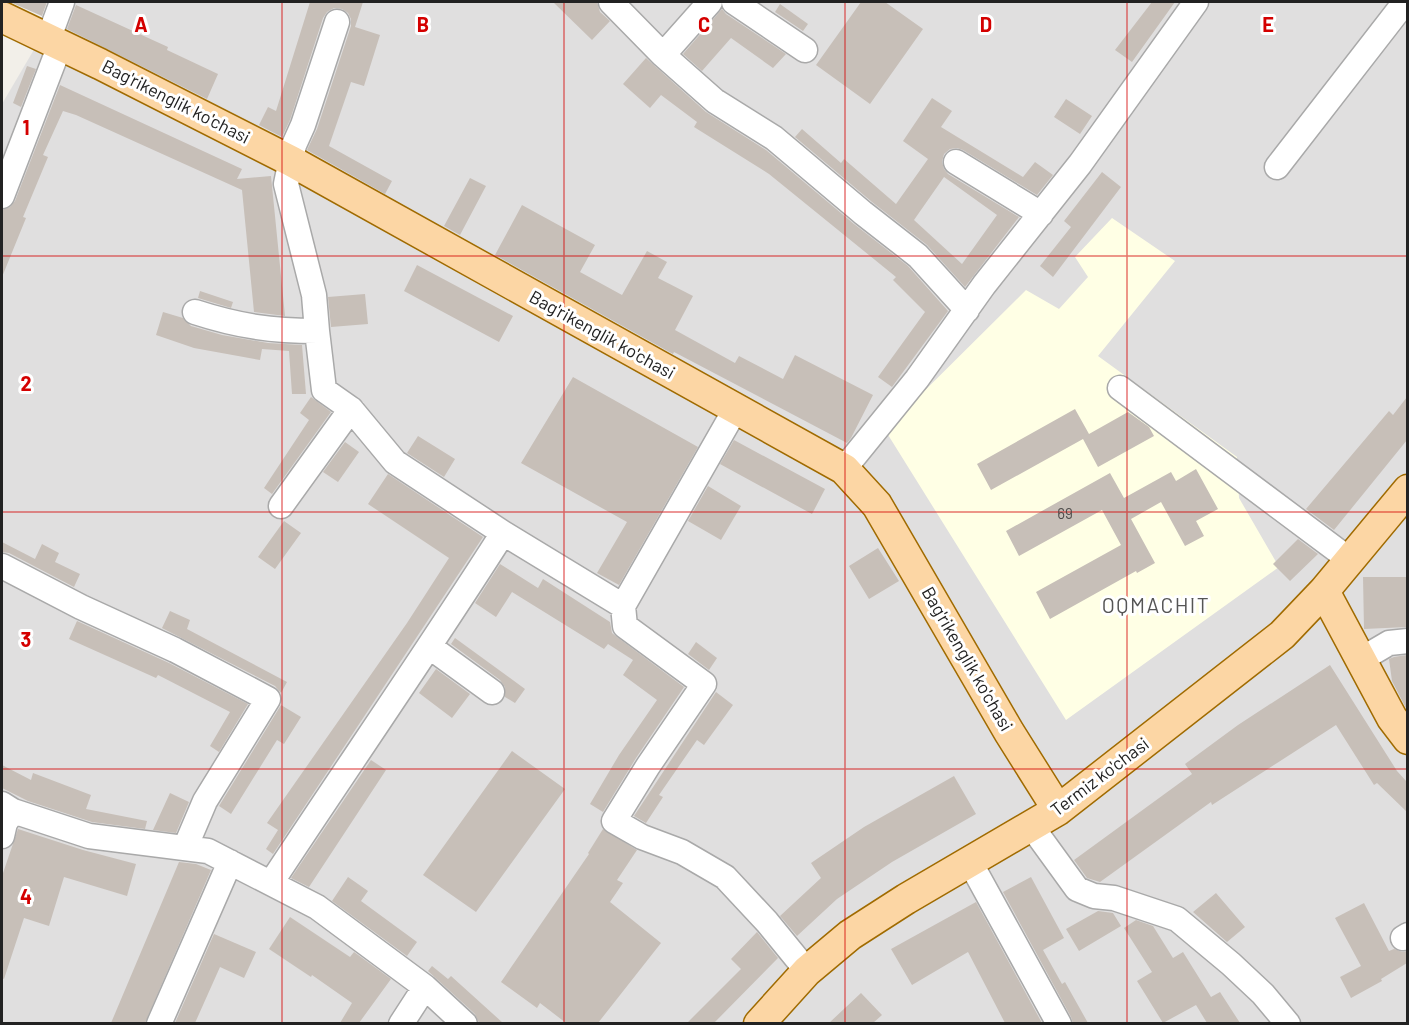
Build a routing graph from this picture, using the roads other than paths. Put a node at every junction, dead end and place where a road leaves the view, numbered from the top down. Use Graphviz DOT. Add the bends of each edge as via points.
graph roads {
  1 [pos="62,2"];
  2 [pos="611,2"];
  3 [pos="710,2"];
  4 [pos="734,2"];
  5 [pos="1196,2"];
  6 [pos="1405,2"];
  7 [pos="2,18"];
  8 [pos="337,22"];
  9 [pos="54,42"];
  10 [pos="805,50"];
  11 [pos="663,55"];
  12 [pos="291,160"];
  13 [pos="956,162"];
  14 [pos="1277,167"];
  15 [pos="2,195"];
  16 [pos="1041,214"];
  17 [pos="967,310"];
  18 [pos="195,312"];
  19 [pos="317,331"];
  20 [pos="1120,388"];
  21 [pos="351,409"];
  22 [pos="735,410"];
  23 [pos="844,469"];
  24 [pos="1407,490"];
  25 [pos="281,506"];
  26 [pos="503,533"];
  27 [pos="1350,560"];
  28 [pos="2,566"];
  29 [pos="1324,591"];
  30 [pos="623,606"];
  31 [pos="1407,641"];
  32 [pos="430,647"];
  33 [pos="1360,660"];
  34 [pos="492,692"];
  35 [pos="1407,738"];
  36 [pos="7,808"];
  37 [pos="1058,810"];
  38 [pos="1032,827"];
  39 [pos="2,836"];
  40 [pos="185,848"];
  41 [pos="230,862"];
  42 [pos="970,862"];
  43 [pos="271,884"];
  44 [pos="807,972"];
  45 [pos="425,987"];
  46 [pos="159,1023"];
  47 [pos="401,1023"];
  48 [pos="465,1023"];
  49 [pos="759,1023"];
  50 [pos="1059,1023"];
  51 [pos="1288,1023"];
  1 -- 9 [label="street"];
  2 -- 11 [label="street"];
  3 -- 11 [label="street"];
  4 -- 10 [label="street"];
  5 -- 16 [label="street"];
  6 -- 14 [label="street"];
  7 -- 9 [label="main road, Bag'rikenglik ko'chasi"];
  8 -- 12 [label="street"];
  9 -- 12 [label="main road, Bag'rikenglik ko'chasi"];
  9 -- 15 [label="street"];
  11 -- 17 [label="street" via="715,100 774,138 918,256"];
  12 -- 19 [label="street" via="286,184 314,296"];
  12 -- 22 [label="main road, Bag'rikenglik ko'chasi"];
  13 -- 16 [label="street"];
  16 -- 17 [label="street"];
  17 -- 23 [label="street"];
  18 -- 19 [label="street" via="279,331"];
  19 -- 21 [label="street" via="324,390"];
  20 -- 27 [label="street"];
  21 -- 25 [label="street"];
  21 -- 26 [label="street" via="395,462"];
  22 -- 23 [label="main road, Bag'rikenglik ko'chasi"];
  22 -- 30 [label="street"];
  23 -- 37 [label="main road, Bag'rikenglik ko'chasi" via="878,505"];
  24 -- 27 [label="main road, Termiz ko'chasi"];
  26 -- 30 [label="street"];
  26 -- 32 [label="street"];
  27 -- 29 [label="main road, Termiz ko'chasi"];
  28 -- 40 [label="street" via="268,699 205,801"];
  29 -- 33 [label="main road"];
  29 -- 37 [label="main road, Termiz ko'chasi" via="1282,635"];
  30 -- 44 [label="street" via="625,626 705,684 614,821 725,877"];
  31 -- 33 [label="street" via="1389,643"];
  32 -- 34 [label="street"];
  32 -- 43 [label="street"];
  33 -- 35 [label="main road"];
  36 -- 39 [label="street"];
  36 -- 40 [label="street" via="88,836"];
  37 -- 38 [label="main road, Termiz ko'chasi"];
  38 -- 42 [label="main road, Termiz ko'chasi"];
  38 -- 51 [label="street" via="1077,889 1177,919 1231,964"];
  40 -- 41 [label="street" via="208,851"];
  41 -- 43 [label="street"];
  41 -- 46 [label="street"];
  42 -- 44 [label="main road, Termiz ko'chasi" via="850,935"];
  42 -- 50 [label="street"];
  43 -- 45 [label="street" via="316,908"];
  44 -- 49 [label="main road, Termiz ko'chasi"];
  45 -- 47 [label="street"];
  45 -- 48 [label="street"];
}
